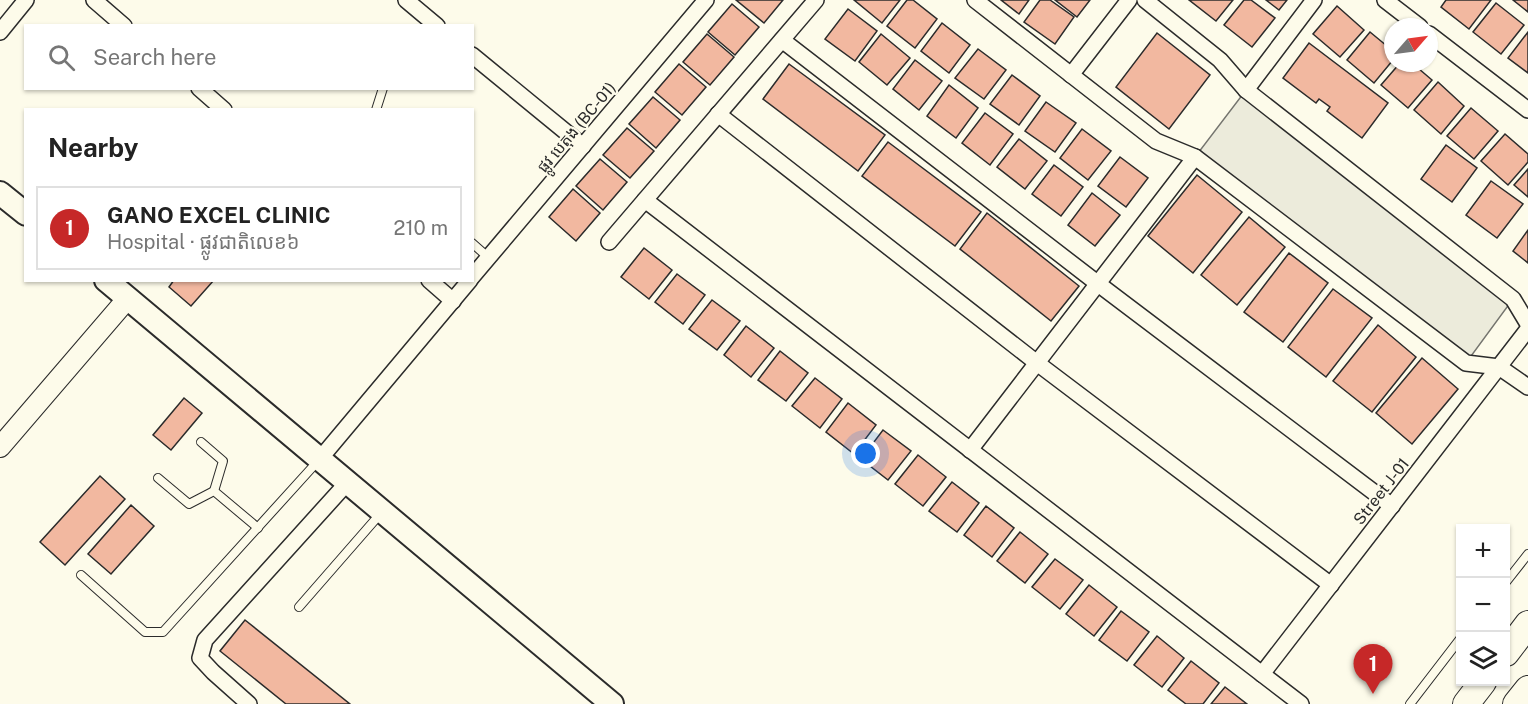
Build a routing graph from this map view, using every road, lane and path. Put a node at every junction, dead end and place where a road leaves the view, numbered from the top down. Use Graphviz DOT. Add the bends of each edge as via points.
graph roads {
  1 [pos="27,0"];
  2 [pos="94,0"];
  3 [pos="406,0"];
  4 [pos="816,0"];
  5 [pos="975,0"];
  6 [pos="1129,0"];
  7 [pos="1145,0"];
  8 [pos="1314,0"];
  9 [pos="1385,0"];
  10 [pos="698,3"];
  11 [pos="1408,18"];
  12 [pos="122,24"];
  13 [pos="435,24"];
  14 [pos="0,32"];
  15 [pos="782,40"];
  16 [pos="1438,41"];
  17 [pos="474,57"];
  18 [pos="1071,75"];
  19 [pos="201,90"];
  20 [pos="382,90"];
  21 [pos="1246,90"];
  22 [pos="222,108"];
  23 [pos="377,108"];
  24 [pos="1528,110"];
  25 [pos="718,114"];
  26 [pos="584,146"];
  27 [pos="1195,158"];
  28 [pos="0,193"];
  29 [pos="645,200"];
  30 [pos="24,212"];
  31 [pos="609,242"];
  32 [pos="474,245"];
  33 [pos="489,258"];
  34 [pos="474,276"];
  35 [pos="108,282"];
  36 [pos="431,282"];
  37 [pos="469,282"];
  38 [pos="1097,283"];
  39 [pos="128,298"];
  40 [pos="453,301"];
  41 [pos="1528,324"];
  42 [pos="1528,329"];
  43 [pos="1036,363"];
  44 [pos="1500,367"];
  45 [pos="1528,387"];
  46 [pos="201,442"];
  47 [pos="0,447"];
  48 [pos="970,450"];
  49 [pos="319,460"];
  50 [pos="158,478"];
  51 [pos="347,483"];
  52 [pos="214,491"];
  53 [pos="1392,506"];
  54 [pos="382,512"];
  55 [pos="258,528"];
  56 [pos="1528,554"];
  57 [pos="81,575"];
  58 [pos="1509,578"];
  59 [pos="1331,585"];
  60 [pos="299,607"];
  61 [pos="1528,624"];
  62 [pos="1456,645"];
  63 [pos="1510,648"];
  64 [pos="1262,674"];
  65 [pos="1480,686"];
  66 [pos="1528,689"];
  67 [pos="608,703"];
  68 [pos="249,704"];
  69 [pos="1301,704"];
  70 [pos="1410,704"];
  71 [pos="1467,704"];
  72 [pos="1516,704"];
  1 -- 14 [label="street"];
  2 -- 12 [label="street"];
  3 -- 13 [label="street"];
  4 -- 15 [label="street"];
  5 -- 18 [label="street"];
  6 -- 18 [label="street"];
  7 -- 21 [label="street" via="1221,60"];
  8 -- 21 [label="street"];
  9 -- 11 [label="street"];
  10 -- 26 [label="street, ផ្លូវ បេតុង (BC-01)"];
  15 -- 25 [label="street"];
  15 -- 38 [label="street"];
  16 -- 24 [label="street"];
  17 -- 26 [label="street"];
  18 -- 27 [label="street" via="1156,141"];
  19 -- 22 [label="street"];
  20 -- 23 [label="lane"];
  21 -- 41 [label="street" via="1513,299"];
  25 -- 29 [label="street"];
  25 -- 43 [label="street"];
  26 -- 33 [label="street, ផ្លូវ បេតុង (BC-01)"];
  27 -- 38 [label="street"];
  27 -- 44 [label="street" via="1466,363"];
  28 -- 30 [label="main road"];
  29 -- 31 [label="street"];
  29 -- 48 [label="street"];
  32 -- 33 [label="lane"];
  33 -- 34 [label="street, ផ្លូវ បេតុង (BC-01)"];
  35 -- 39 [label="main road"];
  36 -- 40 [label="street"];
  37 -- 40 [label="street, ផ្លូវ បេតុង (BC-01)"];
  38 -- 43 [label="street"];
  38 -- 53 [label="street"];
  39 -- 47 [label="street"];
  39 -- 49 [label="main road"];
  40 -- 49 [label="street, ផ្លូវ បេតុង (BC-01)"];
  42 -- 44 [label="street, Street J-01"];
  43 -- 48 [label="street"];
  43 -- 59 [label="street"];
  44 -- 45 [label="street"];
  44 -- 53 [label="street, Street J-01"];
  46 -- 52 [label="lane" via="223,461"];
  48 -- 64 [label="street"];
  49 -- 51 [label="main road"];
  49 -- 55 [label="lane"];
  50 -- 52 [label="lane" via="189,504"];
  51 -- 54 [label="main road"];
  51 -- 68 [label="street" via="205,640 200,658"];
  52 -- 55 [label="lane"];
  53 -- 59 [label="street, Street J-01"];
  54 -- 60 [label="lane"];
  54 -- 67 [label="main road"];
  55 -- 57 [label="lane" via="163,632 145,632"];
  56 -- 58 [label="lane"];
  59 -- 64 [label="street, Street J-01"];
  61 -- 63 [label="highway"];
  62 -- 70 [label="lane"];
  64 -- 69 [label="street"];
  65 -- 71 [label="highway"];
  66 -- 72 [label="highway"];
}
